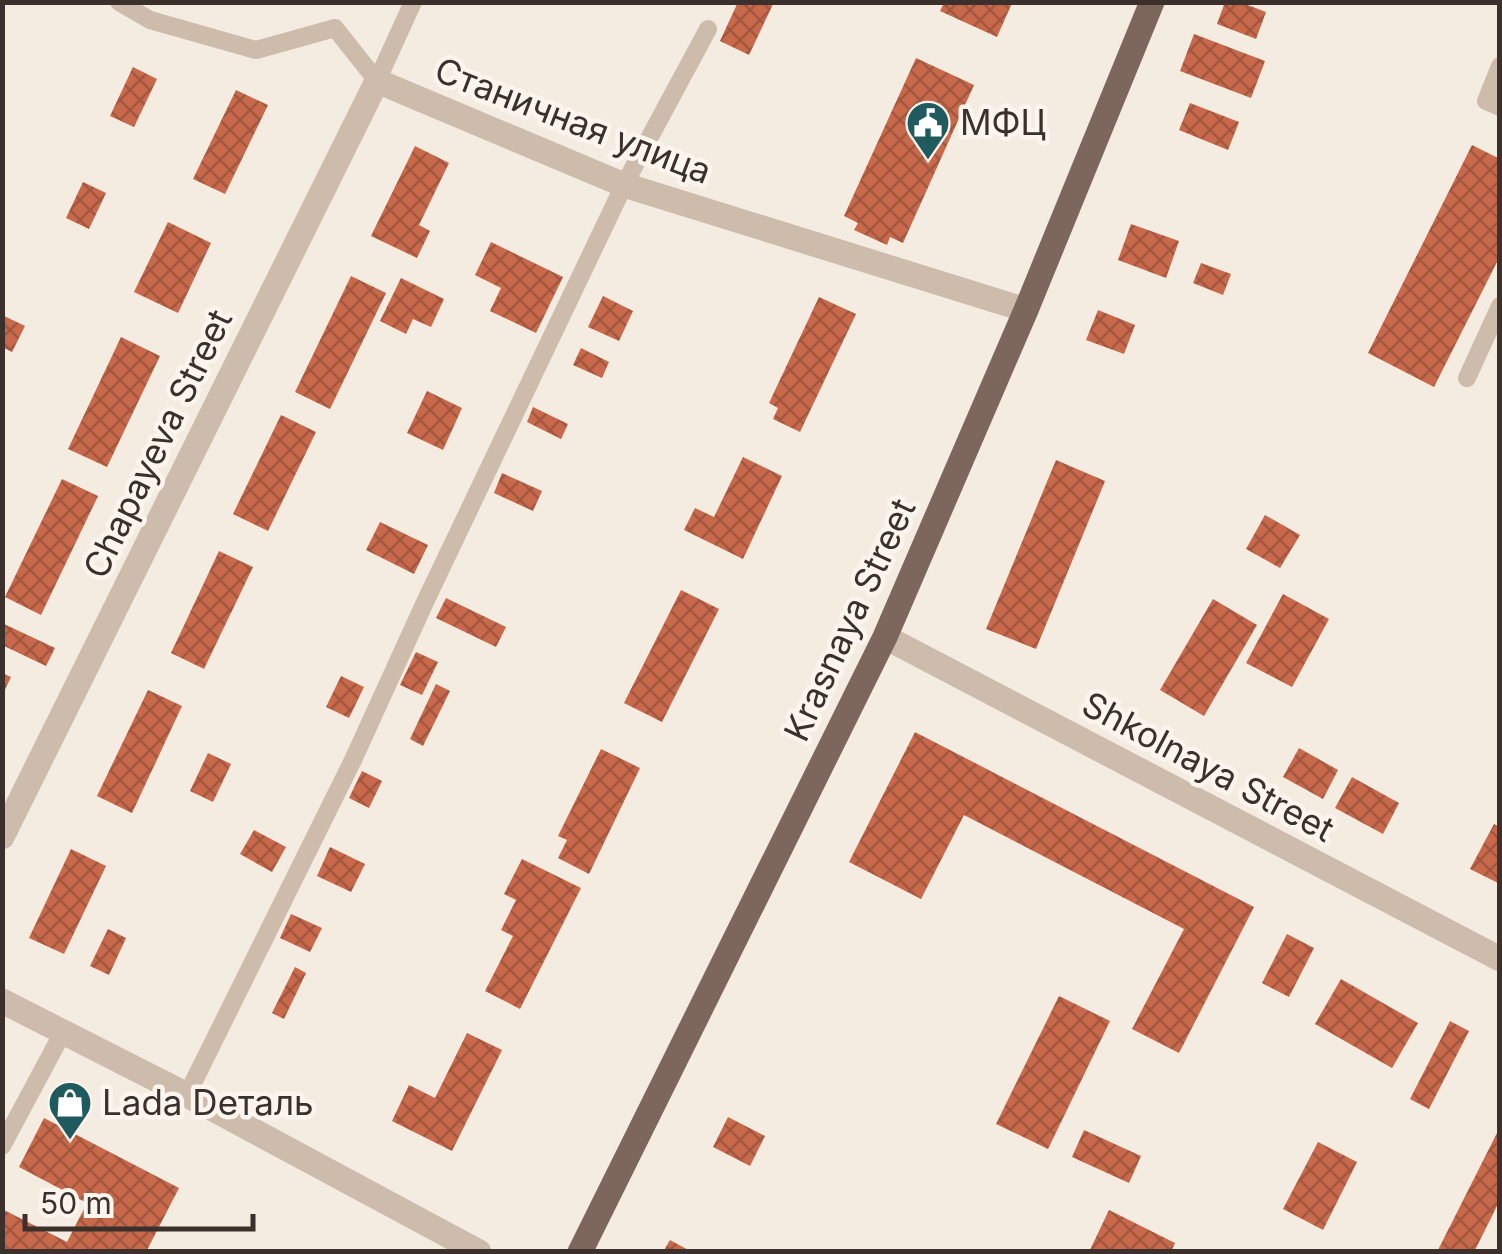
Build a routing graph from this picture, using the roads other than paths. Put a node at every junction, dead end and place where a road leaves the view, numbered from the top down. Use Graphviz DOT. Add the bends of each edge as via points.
graph roads {
  1 [pos="119,2"];
  2 [pos="413,2"];
  3 [pos="1152,2"];
  4 [pos="708,28"];
  5 [pos="1500,66"];
  6 [pos="377,82"];
  7 [pos="1500,107"];
  8 [pos="624,185"];
  9 [pos="1500,306"];
  10 [pos="1026,310"];
  11 [pos="1467,378"];
  12 [pos="885,637"];
  13 [pos="2,837"];
  14 [pos="1499,957"];
  15 [pos="2,1001"];
  16 [pos="63,1032"];
  17 [pos="187,1095"];
  18 [pos="2,1146"];
  19 [pos="480,1252"];
  20 [pos="580,1252"];
  1 -- 6 [label="lane, Станичная улица" via="150,20 256,50 335,28"];
  2 -- 6 [label="lane"];
  3 -- 10 [label="main road, Krasnaya Street"];
  4 -- 8 [label="lane"];
  5 -- 7 [label="lane" via="1486,101"];
  6 -- 8 [label="street, Станичная улица"];
  6 -- 13 [label="street, Chapayeva Street"];
  8 -- 10 [label="street, Станичная улица"];
  8 -- 17 [label="lane"];
  9 -- 11 [label="lane"];
  10 -- 12 [label="main road, Krasnaya Street"];
  12 -- 14 [label="street, Shkolnaya Street"];
  12 -- 20 [label="main road, Krasnaya Street"];
  15 -- 16 [label="street"];
  16 -- 17 [label="street"];
  16 -- 18 [label="lane"];
  17 -- 19 [label="street"];
}
